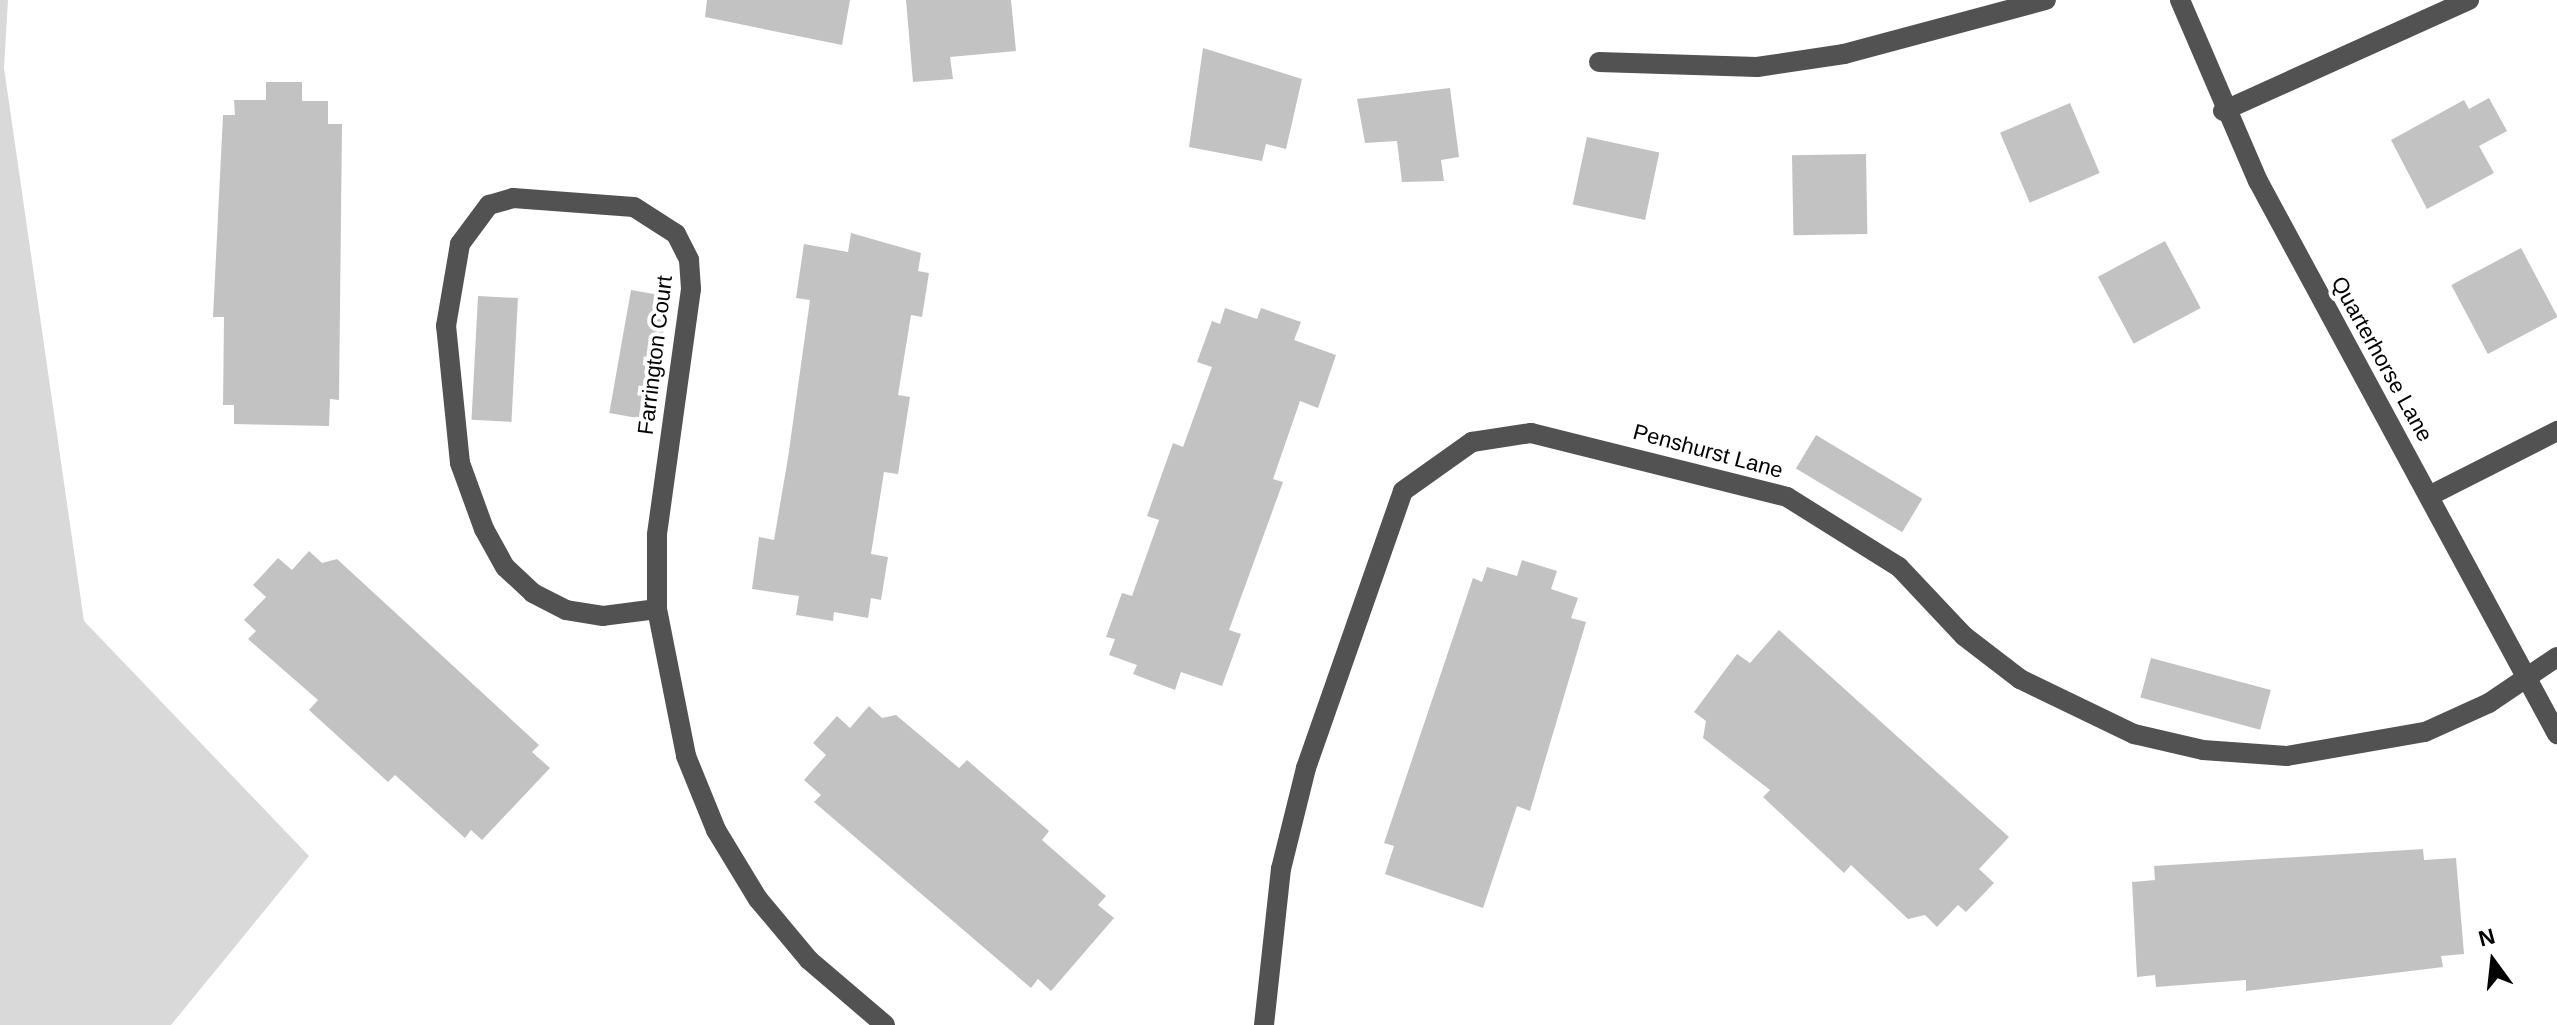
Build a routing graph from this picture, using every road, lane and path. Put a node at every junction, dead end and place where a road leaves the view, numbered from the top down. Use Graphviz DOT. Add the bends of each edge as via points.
graph roads {
  1 [pos="2046,0"];
  2 [pos="2180,0"];
  3 [pos="2469,0"];
  4 [pos="1599,62"];
  5 [pos="2223,111"];
  6 [pos="2557,431"];
  7 [pos="2429,496"];
  8 [pos="657,609"];
  9 [pos="2557,657"];
  10 [pos="2527,679"];
  11 [pos="2557,734"];
  12 [pos="885,1025"];
  13 [pos="1264,1025"];
  1 -- 4 [label="street" via="1844,54 1771,65"];
  2 -- 5 [label="street, Quarterhorse Lane"];
  3 -- 5 [label="street"];
  5 -- 7 [label="street, Quarterhorse Lane"];
  6 -- 7 [label="street"];
  7 -- 10 [label="street, Quarterhorse Lane"];
  8 -- 8 [label="street, Farrington Court" via="657,535 691,289 689,260 676,234 634,207 513,198 489,205 460,244 446,326 460,463 484,529 505,567 566,610 603,616"];
  8 -- 12 [label="street, Farrington Court" via="686,756 716,830 809,960"];
  9 -- 10 [label="street, Penshurst Lane"];
  10 -- 11 [label="street, Quarterhorse Lane"];
  10 -- 13 [label="street, Penshurst Lane" via="2425,732 2357,749 2287,756 2203,750 2082,713 2020,679 1964,636 1899,567 1787,497 1531,433 1472,442 1403,491 1306,768 1281,869"];
}
